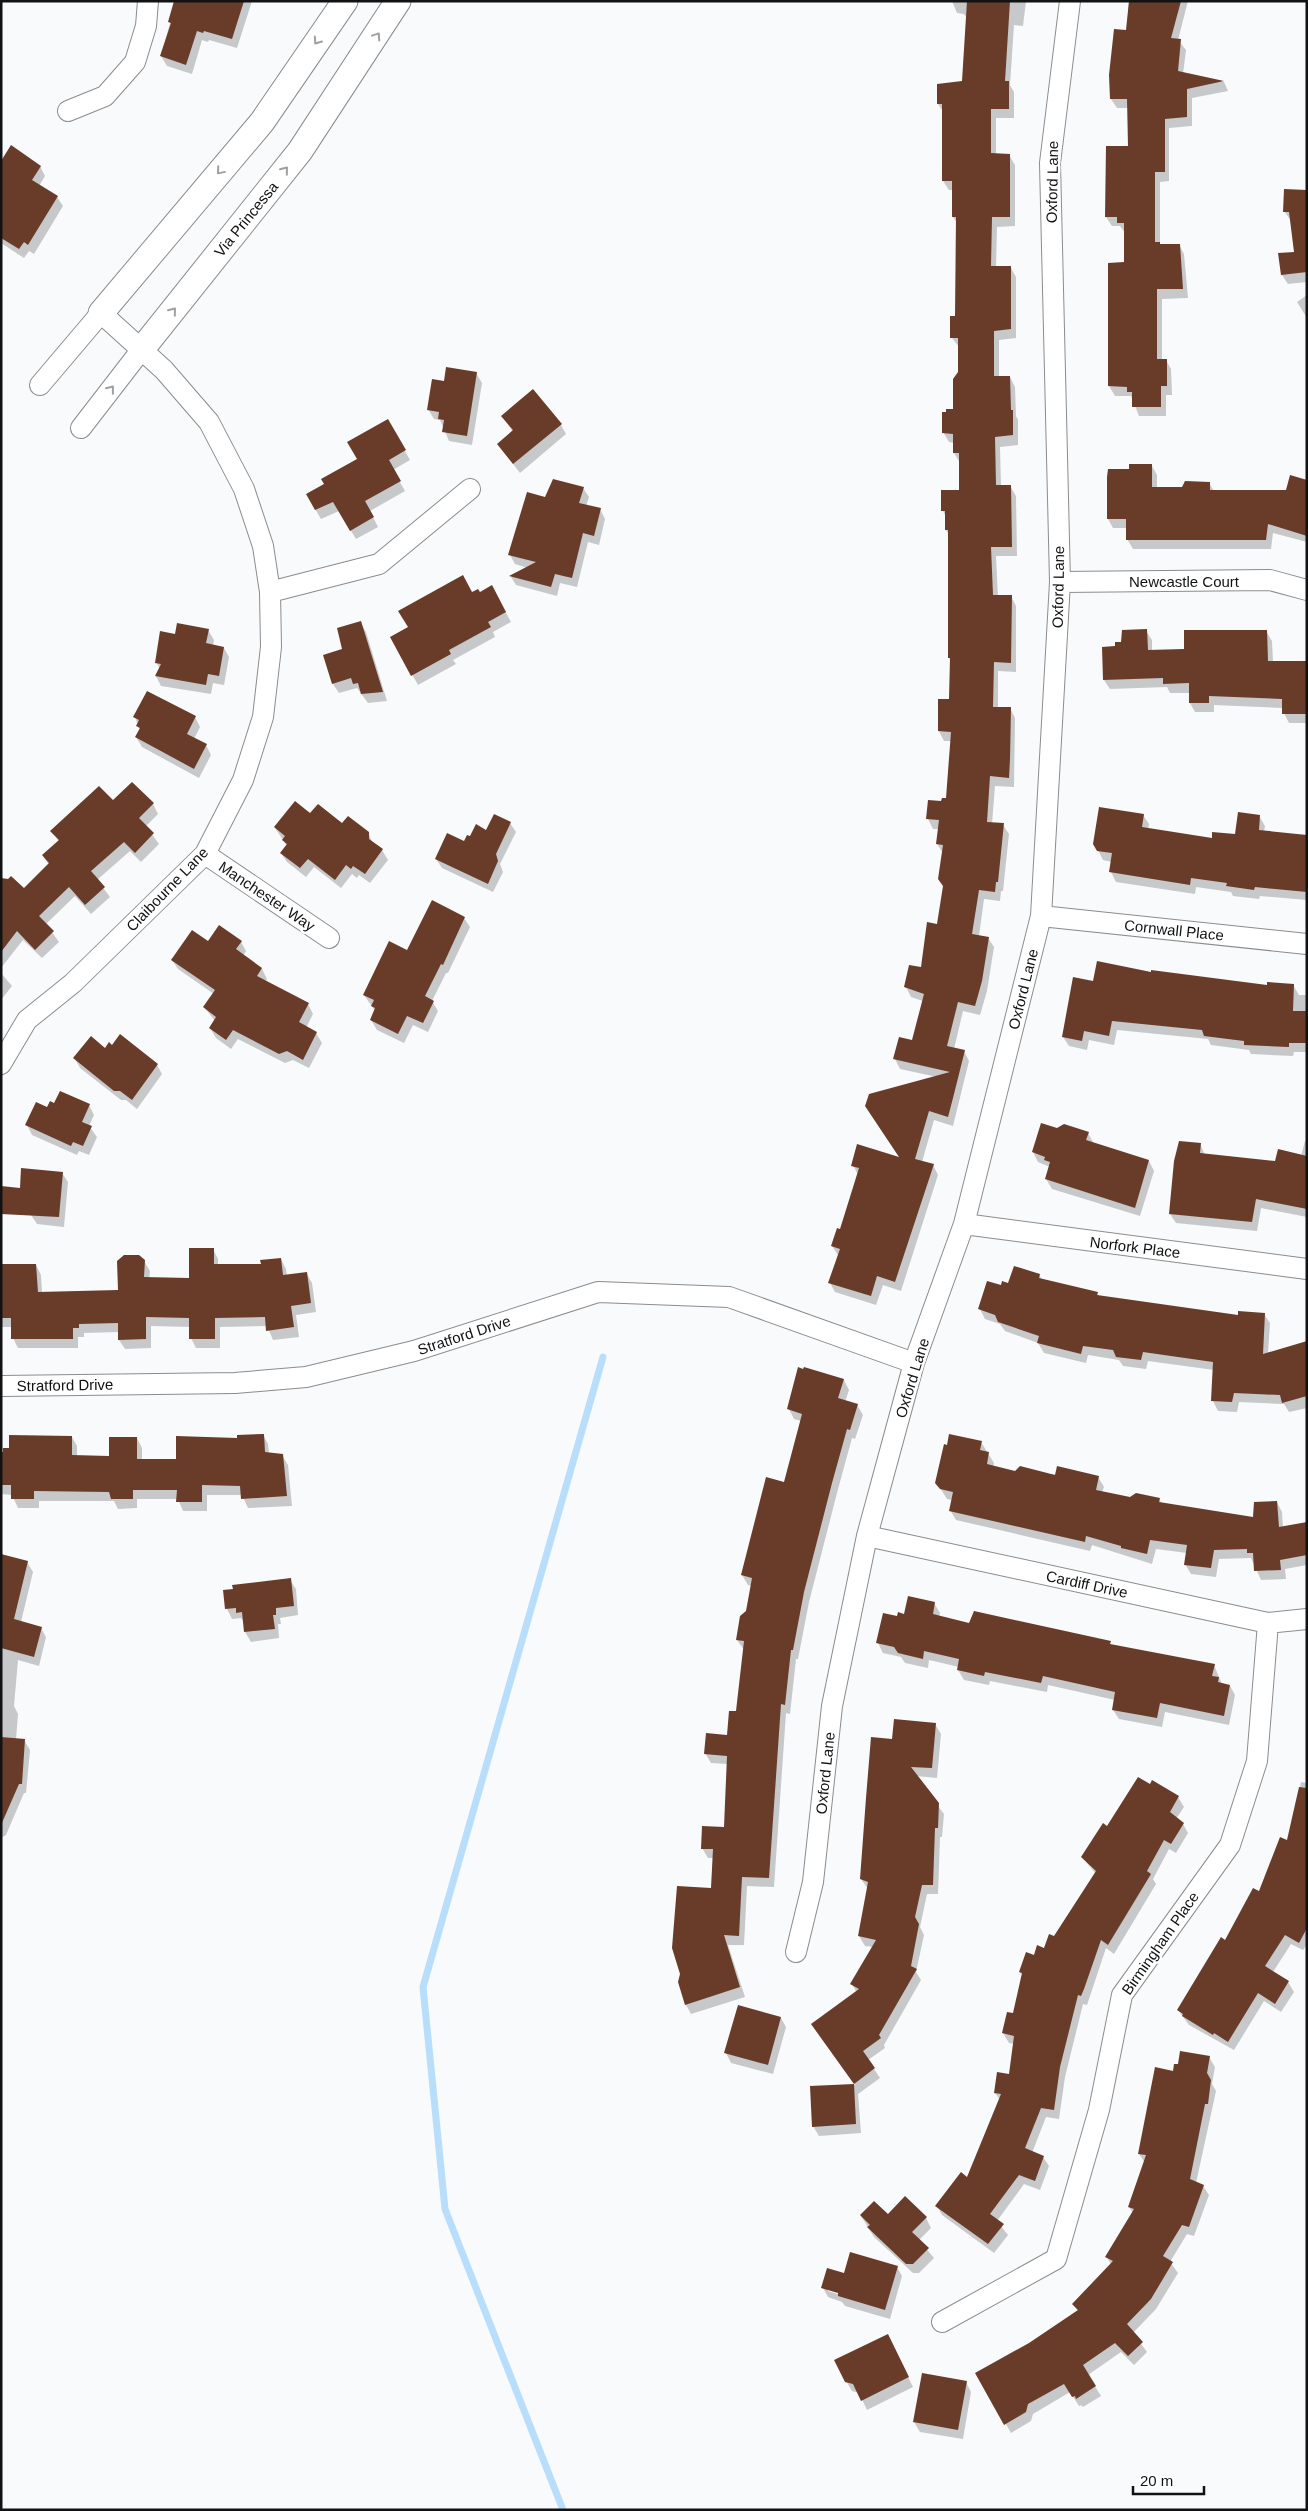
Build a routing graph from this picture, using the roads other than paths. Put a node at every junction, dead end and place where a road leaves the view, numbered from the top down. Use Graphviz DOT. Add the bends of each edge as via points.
graph roads {
  1 [pos="148,1"];
  2 [pos="345,1"];
  3 [pos="398,1"];
  4 [pos="1070,1"];
  5 [pos="68,111"];
  6 [pos="101,313"];
  7 [pos="142,349"];
  8 [pos="40,385"];
  9 [pos="81,428"];
  10 [pos="470,489"];
  11 [pos="1060,582"];
  12 [pos="1307,590"];
  13 [pos="270,592"];
  14 [pos="205,854"];
  15 [pos="1041,916"];
  16 [pos="329,938"];
  17 [pos="1307,944"];
  18 [pos="1,1064"];
  19 [pos="964,1224"];
  20 [pos="1307,1269"];
  21 [pos="914,1363"];
  22 [pos="1,1386"];
  23 [pos="867,1536"];
  24 [pos="1307,1619"];
  25 [pos="1268,1623"];
  26 [pos="796,1952"];
  27 [pos="942,2322"];
  1 -- 5 [label="street" via="146,26 134,62 105,96"];
  2 -- 6 [label="street, one-way" via="262,122"];
  7 -- 3 [label="street, Via Princessa, one-way" via="300,151"];
  4 -- 11 [label="street, Oxford Lane" via="1050,163"];
  6 -- 7 [label="street, Claibourne Lane"];
  6 -- 8 [label="street"];
  9 -- 7 [label="street, Via Princessa, one-way"];
  7 -- 13 [label="street, Claibourne Lane" via="209,422 244,489 263,546"];
  10 -- 13 [label="street" via="379,564"];
  11 -- 12 [label="street, Newcastle Court" via="1270,580"];
  11 -- 15 [label="street, Oxford Lane"];
  13 -- 14 [label="street, Claibourne Lane" via="271,647 263,717 242,780"];
  14 -- 16 [label="street, Manchester Way"];
  14 -- 18 [label="street, Claibourne Lane" via="72,983 27,1020"];
  15 -- 17 [label="street, Cornwall Place"];
  15 -- 19 [label="street, Oxford Lane"];
  19 -- 20 [label="street, Norfork Place"];
  19 -- 21 [label="street, Oxford Lane"];
  21 -- 22 [label="street, Stratford Drive" via="729,1297 598,1292 414,1351 306,1377 235,1383"];
  21 -- 23 [label="street, Oxford Lane"];
  23 -- 25 [label="street, Cardiff Drive"];
  23 -- 26 [label="street, Oxford Lane" via="832,1706 813,1882"];
  24 -- 25 [label="street, Cardiff Drive"];
  25 -- 27 [label="street, Birmingham Place" via="1257,1761 1230,1845 1122,1995 1099,2110 1056,2260"];
}
